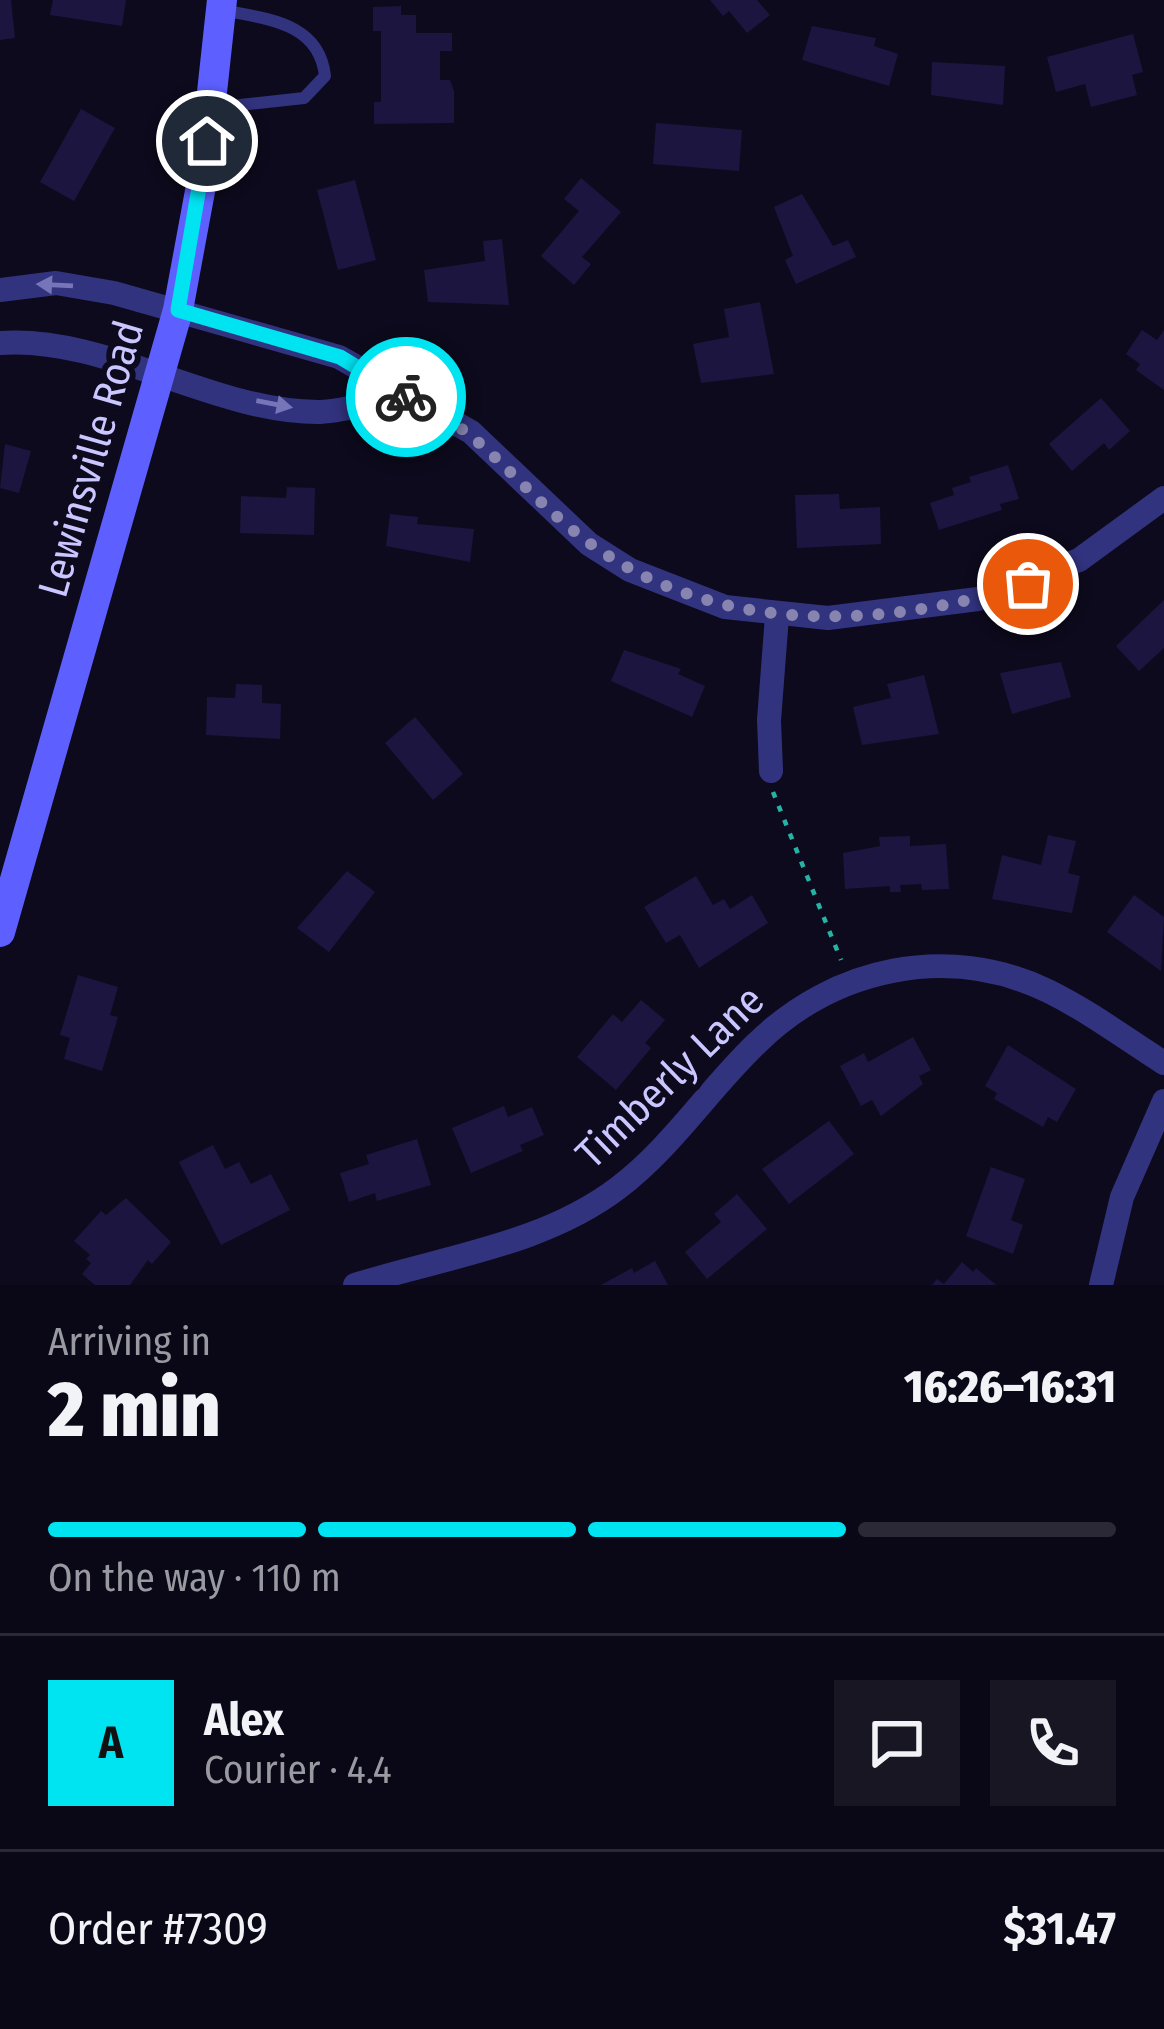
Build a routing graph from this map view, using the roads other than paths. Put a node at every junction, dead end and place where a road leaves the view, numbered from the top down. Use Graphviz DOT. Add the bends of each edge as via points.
graph roads {
  1 [pos="222,5"];
  2 [pos="212,107"];
  3 [pos="0,290"];
  4 [pos="178,310"];
  5 [pos="0,343"];
  6 [pos="160,377"];
  7 [pos="403,396"];
  8 [pos="1164,498"];
  9 [pos="777,616"];
  10 [pos="772,782"];
  11 [pos="0,932"];
  12 [pos="1164,1064"];
  13 [pos="1164,1101"];
  14 [pos="356,1285"];
  15 [pos="1101,1285"];
  1 -- 2 [label="main road, Lewinsville Road"];
  1 -- 2 [label="lane" via="304,33 321,53 325,76 304,98"];
  2 -- 4 [label="main road, Lewinsville Road"];
  4 -- 3 [label="street, one-way" via="56,283"];
  4 -- 6 [label="main road, Lewinsville Road"];
  4 -- 7 [label="street" via="340,357"];
  5 -- 6 [label="street" via="48,345"];
  6 -- 7 [label="street, one-way" via="320,412"];
  6 -- 11 [label="main road, Lewinsville Road"];
  7 -- 9 [label="street" via="472,432 550,512 630,570 724,607"];
  8 -- 9 [label="street" via="1079,560 978,599 915,611"];
  9 -- 10 [label="street"];
  12 -- 14 [label="street, Timberly Lane" via="1013,977 937,965 851,981 784,1018 653,1158 576,1215"];
  13 -- 15 [label="street" via="1122,1197"];
}
